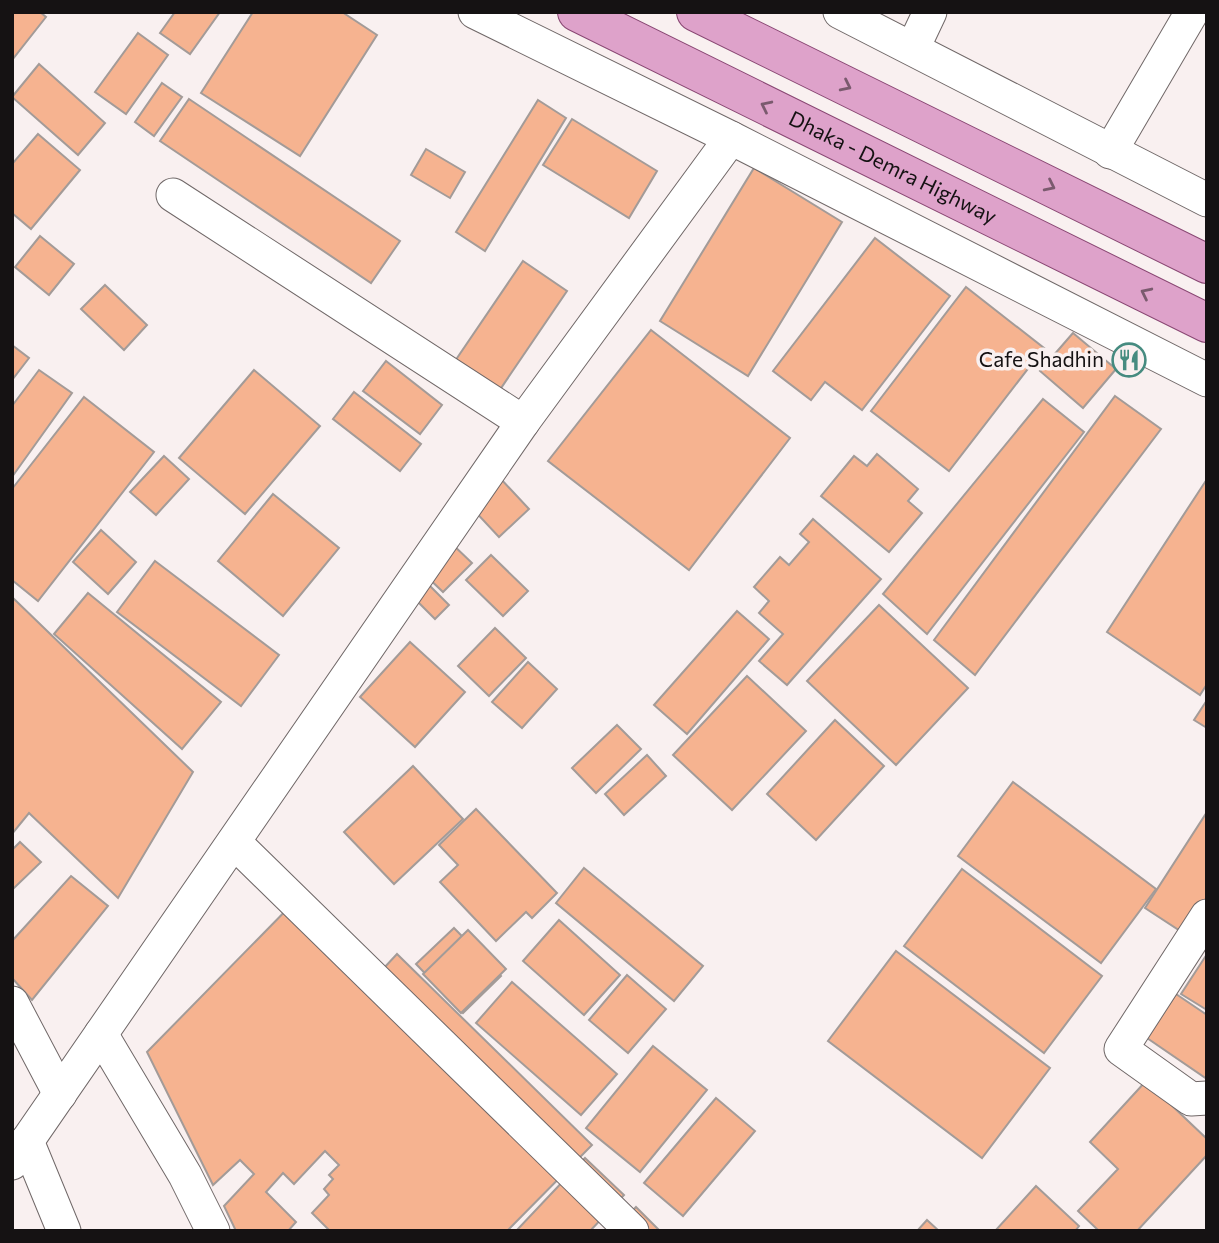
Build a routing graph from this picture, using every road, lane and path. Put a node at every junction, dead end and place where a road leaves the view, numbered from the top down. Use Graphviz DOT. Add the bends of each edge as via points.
graph roads {
  1 [pos="475,12"];
  2 [pos="576,12"];
  3 [pos="696,12"];
  4 [pos="840,12"];
  5 [pos="930,12"];
  6 [pos="1192,12"];
  7 [pos="914,48"];
  8 [pos="731,138"];
  9 [pos="1110,152"];
  10 [pos="173,195"];
  11 [pos="1207,200"];
  12 [pos="1207,264"];
  13 [pos="1207,323"];
  14 [pos="1207,380"];
  15 [pos="523,422"];
  16 [pos="234,842"];
  17 [pos="1207,916"];
  18 [pos="12,1003"];
  19 [pos="101,1034"];
  20 [pos="60,1094"];
  21 [pos="1207,1098"];
  22 [pos="20,1152"];
  23 [pos="64,1231"];
  24 [pos="213,1231"];
  25 [pos="632,1231"];
  1 -- 8 [label="street"];
  13 -- 2 [label="main road, Dhaka - Demra Highway, one-way"];
  3 -- 12 [label="main road, one-way"];
  4 -- 7 [label="street"];
  5 -- 7 [label="street"];
  6 -- 9 [label="street"];
  7 -- 9 [label="street"];
  8 -- 14 [label="street"];
  8 -- 15 [label="street"];
  9 -- 11 [label="street"];
  10 -- 15 [label="street"];
  15 -- 16 [label="street"];
  16 -- 19 [label="street"];
  16 -- 25 [label="street"];
  17 -- 21 [label="street" via="1121,1049 1191,1099"];
  18 -- 20 [label="street"];
  19 -- 20 [label="street"];
  19 -- 24 [label="street"];
  20 -- 22 [label="street"];
  22 -- 23 [label="street"];
}
